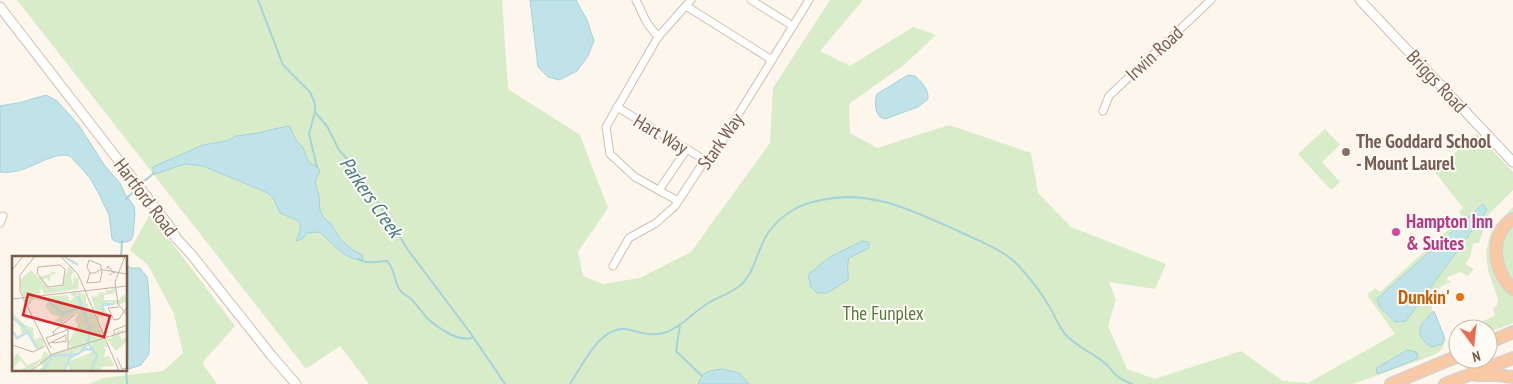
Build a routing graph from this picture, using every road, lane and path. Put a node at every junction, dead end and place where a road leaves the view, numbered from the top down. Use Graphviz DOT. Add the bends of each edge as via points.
graph roads {
  1 [pos="636,0"];
  2 [pos="751,0"];
  3 [pos="809,0"];
  4 [pos="1211,0"];
  5 [pos="1360,0"];
  6 [pos="688,3"];
  7 [pos="0,7"];
  8 [pos="793,26"];
  9 [pos="658,37"];
  10 [pos="772,60"];
  11 [pos="617,107"];
  12 [pos="1103,111"];
  13 [pos="687,149"];
  14 [pos="705,160"];
  15 [pos="1513,162"];
  16 [pos="659,190"];
  17 [pos="678,201"];
  18 [pos="1513,219"];
  19 [pos="613,266"];
  20 [pos="1513,289"];
  21 [pos="1513,332"];
  22 [pos="1498,339"];
  23 [pos="1513,358"];
  24 [pos="1448,360"];
  25 [pos="1466,376"];
  26 [pos="1513,378"];
  27 [pos="296,384"];
  28 [pos="1391,384"];
  29 [pos="1445,384"];
  1 -- 9 [label="street"];
  2 -- 8 [label="street"];
  3 -- 8 [label="street, Stark Way"];
  4 -- 12 [label="street, Irwin Road" via="1109,96"];
  5 -- 15 [label="street, Briggs Road"];
  6 -- 9 [label="street"];
  6 -- 10 [label="street"];
  7 -- 27 [label="street, Hartford Road" via="177,239"];
  8 -- 10 [label="street, Stark Way"];
  9 -- 11 [label="street"];
  10 -- 14 [label="street, Stark Way" via="712,157"];
  11 -- 13 [label="street, Hart Way"];
  11 -- 16 [label="street" via="606,127 610,154 635,177"];
  13 -- 14 [label="street, Hart Way"];
  13 -- 16 [label="street"];
  14 -- 17 [label="street, Stark Way"];
  16 -- 17 [label="street"];
  17 -- 19 [label="street, Stark Way" via="656,223 630,238"];
  18 -- 20 [label="highway" via="1502,229 1496,252 1503,277"];
  21 -- 22 [label="highway"];
  23 -- 25 [label="highway"];
  24 -- 28 [label="highway"];
  25 -- 26 [label="highway"];
  25 -- 29 [label="highway"];
}
